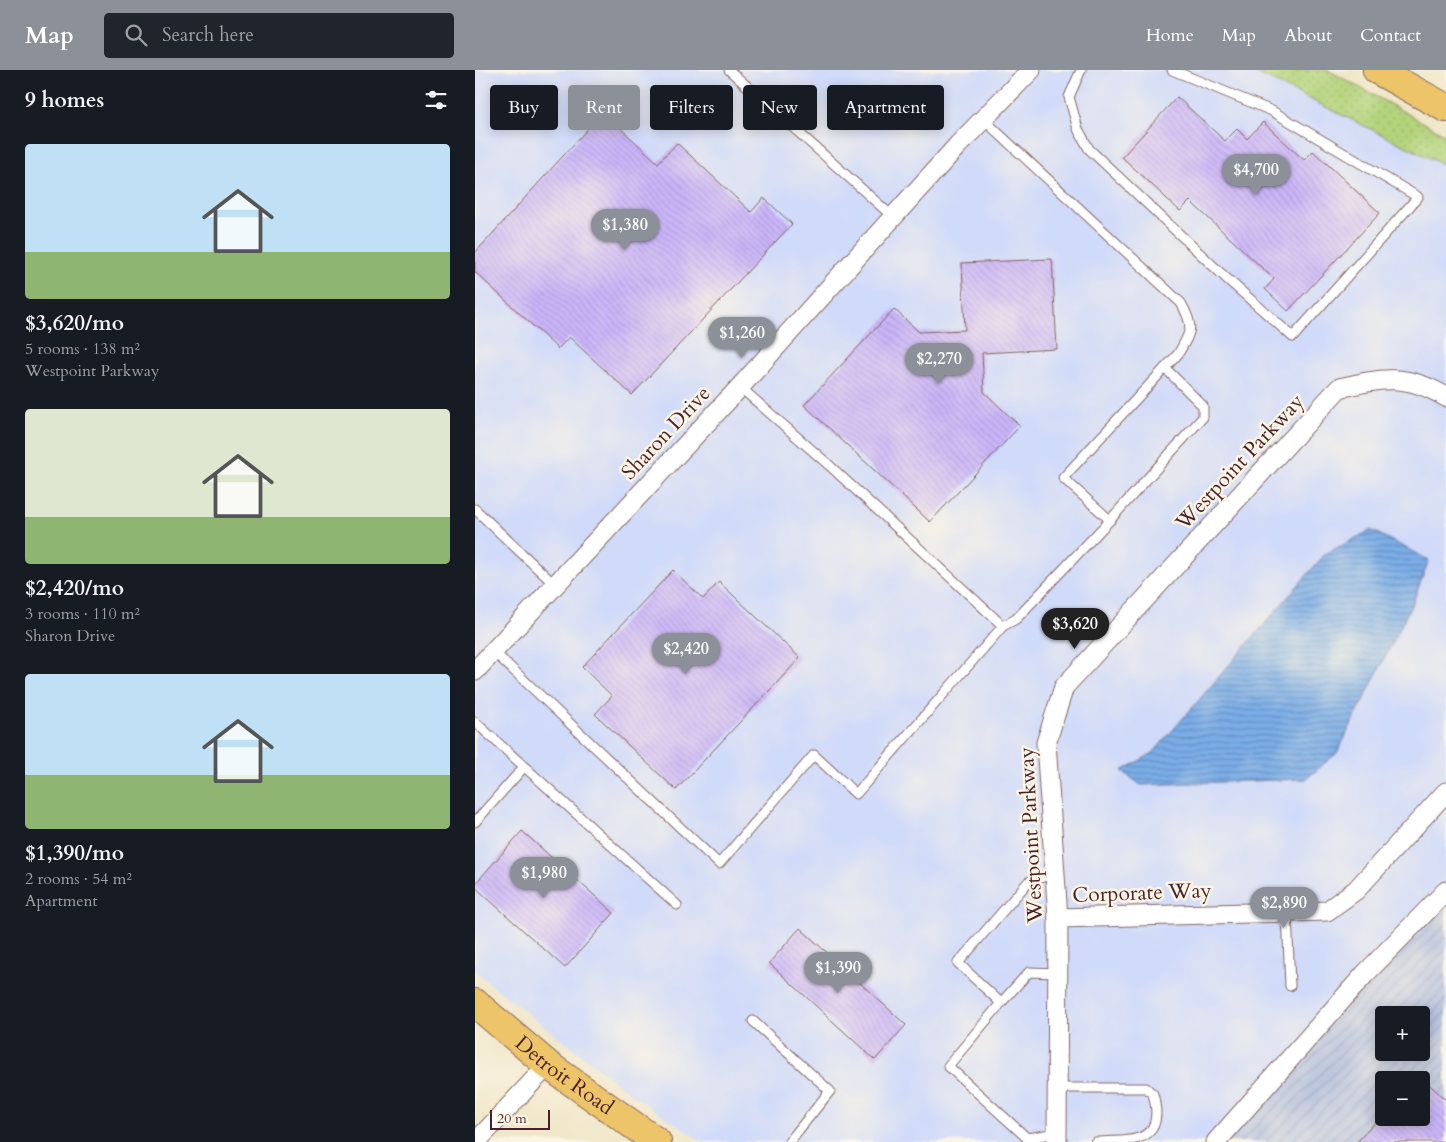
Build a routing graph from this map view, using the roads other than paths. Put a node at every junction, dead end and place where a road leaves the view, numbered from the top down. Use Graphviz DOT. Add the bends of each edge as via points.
graph roads {
  1 [pos="729,70"];
  2 [pos="1031,70"];
  3 [pos="1081,70"];
  4 [pos="1172,70"];
  5 [pos="1377,70"];
  6 [pos="1446,108"];
  7 [pos="983,119"];
  8 [pos="893,217"];
  9 [pos="1165,368"];
  10 [pos="740,386"];
  11 [pos="1446,396"];
  12 [pos="475,509"];
  13 [pos="1110,520"];
  14 [pos="555,585"];
  15 [pos="1003,626"];
  16 [pos="493,651"];
  17 [pos="475,671"];
  18 [pos="475,722"];
  19 [pos="524,767"];
  20 [pos="1446,792"];
  21 [pos="475,822"];
  22 [pos="1055,873"];
  23 [pos="1446,891"];
  24 [pos="677,905"];
  25 [pos="1287,912"];
  26 [pos="1058,918"];
  27 [pos="1058,973"];
  28 [pos="1290,986"];
  29 [pos="1001,1003"];
  30 [pos="477,1010"];
  31 [pos="753,1021"];
  32 [pos="548,1065"];
  33 [pos="1057,1088"];
  34 [pos="1057,1138"];
  35 [pos="476,1142"];
  36 [pos="657,1142"];
  37 [pos="789,1142"];
  38 [pos="1095,1142"];
  39 [pos="1216,1142"];
  1 -- 8 [label="lane"];
  2 -- 7 [label="street, Sharon Drive"];
  3 -- 4 [label="lane" via="1069,97 1077,129 1089,149 1293,337 1418,197 1272,111"];
  5 -- 6 [label="main road"];
  7 -- 8 [label="street, Sharon Drive"];
  7 -- 9 [label="lane" via="1181,303 1189,317 1189,334"];
  8 -- 10 [label="street, Sharon Drive"];
  9 -- 13 [label="lane" via="1203,406 1203,417"];
  9 -- 13 [label="lane" via="1063,478"];
  10 -- 14 [label="street, Sharon Drive"];
  10 -- 15 [label="lane"];
  11 -- 22 [label="street, Westpoint Parkway" via="1408,380 1378,379 1339,388 1064,687 1046,743"];
  12 -- 14 [label="lane"];
  13 -- 15 [label="lane" via="1015,619"];
  14 -- 16 [label="street, Sharon Drive"];
  15 -- 16 [label="lane" via="857,794 814,755 719,864"];
  16 -- 17 [label="street, Sharon Drive"];
  18 -- 19 [label="lane"];
  19 -- 21 [label="lane"];
  19 -- 24 [label="lane"];
  20 -- 25 [label="street, Corporate Way" via="1357,890 1327,911"];
  22 -- 26 [label="street, Westpoint Parkway"];
  22 -- 29 [label="lane" via="1028,882 958,962"];
  23 -- 39 [label="street" via="1365,974"];
  25 -- 26 [label="street, Corporate Way"];
  25 -- 28 [label="lane"];
  26 -- 27 [label="street, Westpoint Parkway"];
  27 -- 29 [label="lane" via="1029,972"];
  27 -- 33 [label="street, Westpoint Parkway"];
  29 -- 34 [label="lane" via="948,1066 1027,1138"];
  30 -- 32 [label="main road, Detroit Road"];
  31 -- 37 [label="lane" via="831,1091"];
  32 -- 35 [label="street"];
  32 -- 36 [label="main road, Detroit Road"];
  33 -- 34 [label="street, Westpoint Parkway"];
  33 -- 38 [label="lane" via="1146,1088 1153,1094 1156,1120 1147,1137 1141,1141"];
}
